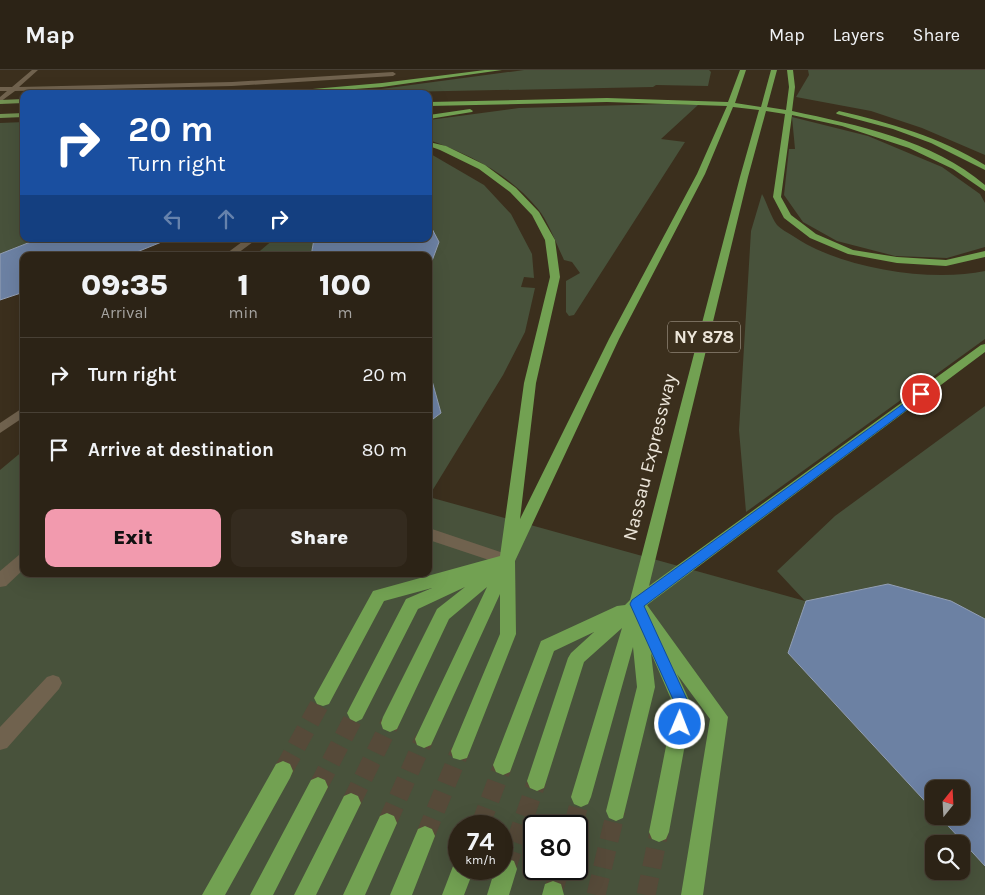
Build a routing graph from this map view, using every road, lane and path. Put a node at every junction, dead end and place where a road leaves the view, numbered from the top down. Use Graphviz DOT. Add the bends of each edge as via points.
graph roads {
  1 [pos="35,70"];
  2 [pos="498,70"];
  3 [pos="742,70"];
  4 [pos="774,70"];
  5 [pos="790,70"];
  6 [pos="393,74"];
  7 [pos="0,89"];
  8 [pos="13,89"];
  9 [pos="313,90"];
  10 [pos="618,92"];
  11 [pos="518,94"];
  12 [pos="730,96"];
  13 [pos="739,96"];
  14 [pos="758,98"];
  15 [pos="0,101"];
  16 [pos="20,101"];
  17 [pos="777,101"];
  18 [pos="539,102"];
  19 [pos="787,102"];
  20 [pos="432,104"];
  21 [pos="796,104"];
  22 [pos="834,111"];
  23 [pos="20,115"];
  24 [pos="0,116"];
  25 [pos="432,117"];
  26 [pos="432,145"];
  27 [pos="985,168"];
  28 [pos="985,189"];
  29 [pos="248,242"];
  30 [pos="234,252"];
  31 [pos="985,254"];
  32 [pos="985,347"];
  33 [pos="20,414"];
  34 [pos="0,429"];
  35 [pos="432,535"];
  36 [pos="507,560"];
  37 [pos="20,563"];
  38 [pos="0,581"];
  39 [pos="637,604"];
  40 [pos="53,683"];
  41 [pos="323,698"];
  42 [pos="356,713"];
  43 [pos="390,723"];
  44 [pos="424,739"];
  45 [pos="0,741"];
  46 [pos="460,751"];
  47 [pos="503,765"];
  48 [pos="283,771"];
  49 [pos="536,781"];
  50 [pos="318,786"];
  51 [pos="581,797"];
  52 [pos="351,803"];
  53 [pos="616,811"];
  54 [pos="387,823"];
  55 [pos="659,832"];
  56 [pos="425,836"];
  57 [pos="459,880"];
  58 [pos="503,880"];
  59 [pos="213,895"];
  60 [pos="261,895"];
  61 [pos="305,895"];
  62 [pos="354,895"];
  63 [pos="401,895"];
  64 [pos="454,895"];
  65 [pos="498,895"];
  66 [pos="692,895"];
  1 -- 8 [label="street"];
  2 -- 9 [label="highway"];
  3 -- 36 [label="highway" via="702,172 615,338"];
  4 -- 39 [label="highway, Nassau Expressway / NY 878"];
  5 -- 31 [label="highway" via="792,87 777,197 787,216 813,236 851,252 897,260 946,263"];
  6 -- 8 [label="street" via="223,85"];
  7 -- 8 [label="street"];
  8 -- 15 [label="street"];
  10 -- 11 [label="highway"];
  12 -- 13 [label="highway"];
  14 -- 17 [label="highway"];
  15 -- 16 [label="main road"];
  18 -- 20 [label="highway"];
  18 -- 25 [label="highway"];
  18 -- 28 [label="highway" via="687,101 749,105 811,115 872,131 925,151 974,178"];
  19 -- 21 [label="highway"];
  22 -- 27 [label="highway" via="921,137"];
  23 -- 24 [label="main road"];
  26 -- 36 [label="highway" via="482,167 512,190 536,214 550,240 555,277 530,383"];
  29 -- 30 [label="street"];
  32 -- 39 [label="highway"];
  33 -- 34 [label="street"];
  35 -- 36 [label="street"];
  36 -- 41 [label="highway" via="379,596"];
  36 -- 42 [label="highway" via="412,604"];
  36 -- 43 [label="highway" via="443,614"];
  36 -- 44 [label="highway"];
  36 -- 46 [label="highway" via="508,634"];
  37 -- 38 [label="street"];
  39 -- 47 [label="highway" via="546,646"];
  39 -- 49 [label="highway" via="577,658"];
  39 -- 51 [label="highway, Nassau Expressway"];
  39 -- 53 [label="highway" via="646,687"];
  39 -- 55 [label="highway" via="683,706"];
  39 -- 66 [label="highway" via="719,717"];
  40 -- 45 [label="street"];
  48 -- 59 [label="highway"];
  50 -- 60 [label="highway"];
  52 -- 61 [label="highway"];
  54 -- 62 [label="highway"];
  56 -- 63 [label="highway"];
  57 -- 64 [label="highway"];
  58 -- 65 [label="highway"];
}
